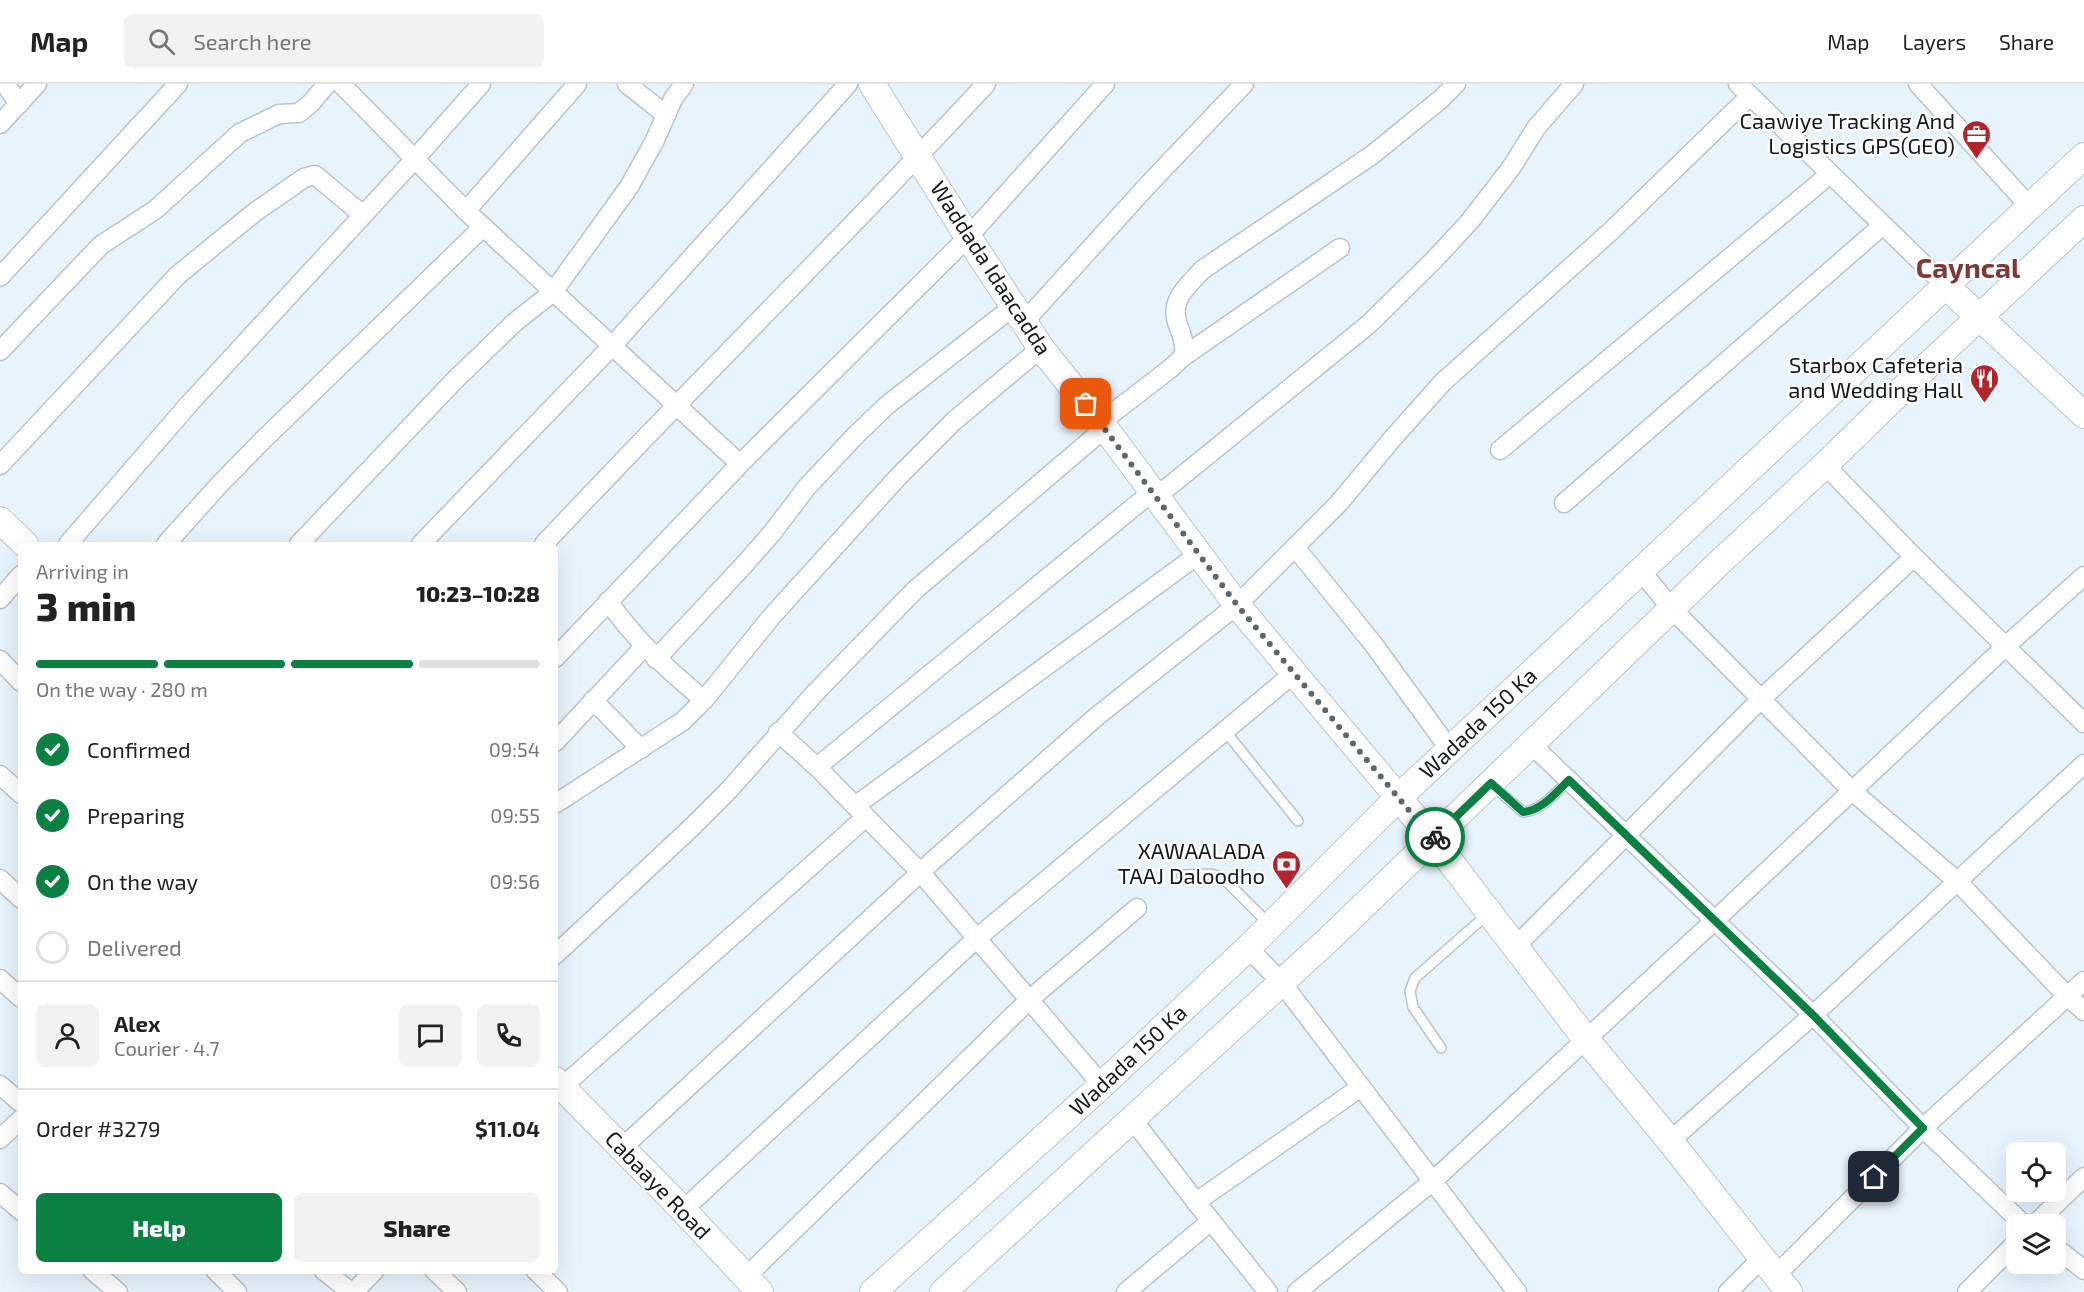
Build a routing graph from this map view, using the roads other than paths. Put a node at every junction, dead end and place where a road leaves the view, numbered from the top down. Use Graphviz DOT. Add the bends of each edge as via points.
graph roads {
  1 [pos="5,84"];
  2 [pos="37,84"];
  3 [pos="178,84"];
  4 [pos="327,84"];
  5 [pos="481,84"];
  6 [pos="576,84"];
  7 [pos="627,84"];
  8 [pos="684,84"];
  9 [pos="848,84"];
  10 [pos="872,84"];
  11 [pos="986,84"];
  12 [pos="1105,84"];
  13 [pos="1244,84"];
  14 [pos="1456,84"];
  15 [pos="1574,84"];
  16 [pos="1918,84"];
  17 [pos="351,87"];
  18 [pos="1744,90"];
  19 [pos="19,104"];
  20 [pos="666,115"];
  21 [pos="0,124"];
  22 [pos="2084,156"];
  23 [pos="918,157"];
  24 [pos="414,160"];
  25 [pos="1830,174"];
  26 [pos="2030,207"];
  27 [pos="466,211"];
  28 [pos="363,215"];
  29 [pos="2084,219"];
  30 [pos="1883,225"];
  31 [pos="483,227"];
  32 [pos="968,237"];
  33 [pos="1340,248"];
  34 [pos="0,277"];
  35 [pos="1946,286"];
  36 [pos="553,292"];
  37 [pos="1019,314"];
  38 [pos="1979,317"];
  39 [pos="612,346"];
  40 [pos="1041,348"];
  41 [pos="0,351"];
  42 [pos="1184,356"];
  43 [pos="675,406"];
  44 [pos="2084,415"];
  45 [pos="1103,425"];
  46 [pos="1500,450"];
  47 [pos="740,464"];
  48 [pos="0,465"];
  49 [pos="1825,465"];
  50 [pos="1154,495"];
  51 [pos="1564,503"];
  52 [pos="0,520"];
  53 [pos="23,542"];
  54 [pos="70,542"];
  55 [pos="168,542"];
  56 [pos="301,542"];
  57 [pos="423,542"];
  58 [pos="546,542"];
  59 [pos="1295,547"];
  60 [pos="1199,554"];
  61 [pos="1914,557"];
  62 [pos="1641,571"];
  63 [pos="2084,576"];
  64 [pos="18,578"];
  65 [pos="0,599"];
  66 [pos="608,601"];
  67 [pos="1237,605"];
  68 [pos="1672,609"];
  69 [pos="2007,645"];
  70 [pos="650,653"];
  71 [pos="558,655"];
  72 [pos="0,660"];
  73 [pos="1293,674"];
  74 [pos="18,679"];
  75 [pos="1761,699"];
  76 [pos="593,700"];
  77 [pos="704,700"];
  78 [pos="2084,723"];
  79 [pos="1225,730"];
  80 [pos="778,732"];
  81 [pos="558,739"];
  82 [pos="1531,744"];
  83 [pos="641,749"];
  84 [pos="1450,750"];
  85 [pos="2084,764"];
  86 [pos="817,767"];
  87 [pos="0,775"];
  88 [pos="1569,780"];
  89 [pos="1491,783"];
  90 [pos="1851,790"];
  91 [pos="18,791"];
  92 [pos="1399,797"];
  93 [pos="558,802"];
  94 [pos="861,812"];
  95 [pos="1298,821"];
  96 [pos="1627,836"];
  97 [pos="1433,839"];
  98 [pos="921,873"];
  99 [pos="1182,875"];
  100 [pos="0,879"];
  101 [pos="1958,882"];
  102 [pos="18,895"];
  103 [pos="1137,908"];
  104 [pos="1489,913"];
  105 [pos="1714,921"];
  106 [pos="1271,926"];
  107 [pos="977,938"];
  108 [pos="1515,947"];
  109 [pos="1248,948"];
  110 [pos="558,952"];
  111 [pos="0,979"];
  112 [pos="2084,981"];
  113 [pos="1282,983"];
  114 [pos="18,995"];
  115 [pos="2068,997"];
  116 [pos="1030,999"];
  117 [pos="2084,1011"];
  118 [pos="1813,1015"];
  119 [pos="1585,1038"];
  120 [pos="1441,1048"];
  121 [pos="558,1083"];
  122 [pos="0,1085"];
  123 [pos="1102,1085"];
  124 [pos="1361,1087"];
  125 [pos="18,1100"];
  126 [pos="1133,1120"];
  127 [pos="18,1122"];
  128 [pos="1923,1128"];
  129 [pos="0,1139"];
  130 [pos="1670,1141"];
  131 [pos="622,1148"];
  132 [pos="2084,1177"];
  133 [pos="1434,1180"];
  134 [pos="0,1193"];
  135 [pos="1196,1202"];
  136 [pos="18,1208"];
  137 [pos="683,1210"];
  138 [pos="2013,1214"];
  139 [pos="2045,1214"];
  140 [pos="1211,1221"];
  141 [pos="2006,1253"];
  142 [pos="2066,1256"];
  143 [pos="2084,1270"];
  144 [pos="97,1274"];
  145 [pos="219,1274"];
  146 [pos="328,1274"];
  147 [pos="371,1274"];
  148 [pos="438,1274"];
  149 [pos="539,1274"];
  150 [pos="1776,1275"];
  151 [pos="753,1285"];
  152 [pos="117,1292"];
  153 [pos="237,1292"];
  154 [pos="352,1292"];
  155 [pos="458,1292"];
  156 [pos="558,1292"];
  157 [pos="873,1292"];
  158 [pos="943,1292"];
  159 [pos="1126,1292"];
  160 [pos="1268,1292"];
  161 [pos="1297,1292"];
  162 [pos="1517,1292"];
  163 [pos="1728,1292"];
  164 [pos="1967,1292"];
  1 -- 19 [label="street"];
  2 -- 19 [label="street"];
  3 -- 34 [label="street"];
  4 -- 41 [label="street" via="299,112 279,114 240,133 155,210 101,245"];
  5 -- 24 [label="street"];
  6 -- 27 [label="street"];
  7 -- 20 [label="street"];
  8 -- 20 [label="street"];
  9 -- 39 [label="street"];
  10 -- 23 [label="street, Waddada Idaacadda"];
  11 -- 23 [label="street"];
  12 -- 32 [label="street"];
  13 -- 37 [label="street"];
  14 -- 42 [label="street" via="1372,155 1202,270 1176,304 1174,316 1185,346"];
  15 -- 50 [label="street" via="1536,128 1470,221 1434,261 1368,324"];
  16 -- 26 [label="street"];
  17 -- 24 [label="street"];
  18 -- 25 [label="street"];
  18 -- 59 [label="street" via="1610,232 1443,382 1339,503"];
  19 -- 21 [label="street"];
  20 -- 36 [label="street" via="629,187"];
  22 -- 26 [label="street, Wadada 150 Ka"];
  23 -- 32 [label="street, Waddada Idaacadda"];
  23 -- 43 [label="street"];
  24 -- 27 [label="street"];
  24 -- 28 [label="street"];
  25 -- 30 [label="street"];
  25 -- 46 [label="street"];
  26 -- 35 [label="street, Wadada 150 Ka"];
  27 -- 31 [label="street"];
  28 -- 48 [label="street" via="315,175 304,178 178,275"];
  28 -- 54 [label="street" via="189,404"];
  29 -- 38 [label="street, Wadada 150 Ka"];
  30 -- 35 [label="street"];
  30 -- 51 [label="street"];
  31 -- 36 [label="street"];
  31 -- 55 [label="street" via="255,449"];
  32 -- 37 [label="street, Waddada Idaacadda"];
  32 -- 47 [label="street"];
  33 -- 42 [label="street"];
  35 -- 38 [label="street"];
  35 -- 62 [label="street, Wadada 150 Ka"];
  36 -- 39 [label="street"];
  36 -- 56 [label="street" via="453,381"];
  37 -- 40 [label="street, Waddada Idaacadda"];
  37 -- 70 [label="street" via="886,406 807,487 698,616"];
  38 -- 44 [label="street"];
  38 -- 49 [label="street, Wadada 150 Ka"];
  39 -- 43 [label="street"];
  39 -- 57 [label="street"];
  40 -- 45 [label="street, Waddada Idaacadda"];
  40 -- 77 [label="street" via="954,421 898,477 772,616"];
  42 -- 45 [label="street"];
  43 -- 47 [label="street"];
  43 -- 58 [label="street"];
  45 -- 50 [label="street, Waddada Idaacadda"];
  45 -- 80 [label="street" via="915,590"];
  47 -- 66 [label="street"];
  49 -- 61 [label="street"];
  49 -- 68 [label="street, Wadada 150 Ka"];
  50 -- 60 [label="street, Waddada Idaacadda"];
  50 -- 86 [label="street"];
  52 -- 53 [label="street"];
  59 -- 67 [label="street"];
  59 -- 84 [label="street" via="1374,645"];
  60 -- 67 [label="street, Waddada Idaacadda"];
  60 -- 94 [label="street"];
  61 -- 69 [label="street"];
  61 -- 75 [label="street"];
  62 -- 68 [label="street"];
  62 -- 84 [label="street, Wadada 150 Ka"];
  63 -- 69 [label="street"];
  64 -- 65 [label="street"];
  66 -- 70 [label="street"];
  66 -- 71 [label="street"];
  67 -- 73 [label="street, Waddada Idaacadda"];
  67 -- 98 [label="street" via="1096,717"];
  68 -- 75 [label="street"];
  68 -- 82 [label="street, Wadada 150 Ka"];
  69 -- 78 [label="street"];
  69 -- 90 [label="street"];
  70 -- 76 [label="street"];
  70 -- 77 [label="street"];
  72 -- 74 [label="street"];
  73 -- 79 [label="street"];
  73 -- 92 [label="street, Waddada Idaacadda"];
  75 -- 90 [label="street"];
  75 -- 96 [label="street"];
  76 -- 81 [label="street"];
  76 -- 83 [label="street"];
  77 -- 83 [label="street" via="683,721"];
  79 -- 95 [label="lane"];
  79 -- 107 [label="street"];
  80 -- 86 [label="street"];
  80 -- 110 [label="street" via="728,791"];
  82 -- 88 [label="street"];
  82 -- 89 [label="street, Wadada 150 Ka"];
  83 -- 93 [label="street"];
  84 -- 92 [label="street, Wadada 150 Ka"];
  85 -- 101 [label="street"];
  86 -- 94 [label="street"];
  87 -- 91 [label="street"];
  88 -- 89 [label="lane" via="1531,812 1523,812"];
  88 -- 96 [label="street"];
  89 -- 97 [label="street, Wadada 150 Ka"];
  90 -- 101 [label="street"];
  90 -- 105 [label="street"];
  92 -- 97 [label="street, Waddada Idaacadda"];
  92 -- 106 [label="street, Wadada 150 Ka"];
  94 -- 98 [label="street"];
  94 -- 121 [label="street"];
  96 -- 105 [label="street"];
  96 -- 108 [label="street"];
  97 -- 104 [label="street, Waddada Idaacadda"];
  97 -- 113 [label="street, Wadada 150 Ka"];
  98 -- 107 [label="street"];
  98 -- 131 [label="street"];
  99 -- 106 [label="lane" via="1211,874 1223,878"];
  100 -- 102 [label="street"];
  101 -- 115 [label="street"];
  101 -- 118 [label="street"];
  103 -- 116 [label="street"];
  104 -- 108 [label="street, Waddada Idaacadda"];
  104 -- 120 [label="lane" via="1415,978 1410,991 1413,1007"];
  105 -- 118 [label="street"];
  105 -- 119 [label="street"];
  106 -- 109 [label="street, Wadada 150 Ka"];
  107 -- 116 [label="street"];
  107 -- 137 [label="street"];
  108 -- 119 [label="street, Waddada Idaacadda"];
  109 -- 113 [label="street"];
  109 -- 123 [label="street, Wadada 150 Ka"];
  111 -- 114 [label="street"];
  112 -- 115 [label="street"];
  113 -- 124 [label="street"];
  113 -- 126 [label="street, Wadada 150 Ka"];
  115 -- 117 [label="street"];
  115 -- 128 [label="street"];
  116 -- 123 [label="street"];
  116 -- 151 [label="street"];
  118 -- 128 [label="street"];
  118 -- 130 [label="street"];
  119 -- 130 [label="street, Waddada Idaacadda"];
  119 -- 133 [label="street"];
  121 -- 131 [label="street, Cabaaye Road"];
  122 -- 125 [label="street"];
  123 -- 157 [label="street, Wadada 150 Ka"];
  124 -- 133 [label="street"];
  124 -- 135 [label="street"];
  126 -- 135 [label="street"];
  126 -- 158 [label="street, Wadada 150 Ka"];
  127 -- 129 [label="street"];
  128 -- 138 [label="street"];
  128 -- 150 [label="street"];
  130 -- 150 [label="street, Waddada Idaacadda"];
  131 -- 137 [label="street, Cabaaye Road"];
  132 -- 139 [label="street"];
  133 -- 161 [label="street"];
  133 -- 162 [label="street"];
  134 -- 136 [label="street"];
  135 -- 140 [label="street"];
  137 -- 151 [label="street, Cabaaye Road"];
  140 -- 159 [label="street"];
  140 -- 160 [label="street"];
  141 -- 164 [label="street"];
  142 -- 143 [label="street"];
  144 -- 152 [label="street"];
  145 -- 153 [label="street"];
  146 -- 154 [label="street"];
  147 -- 154 [label="street"];
  148 -- 155 [label="street"];
  149 -- 156 [label="street"];
  150 -- 163 [label="street"];
}
